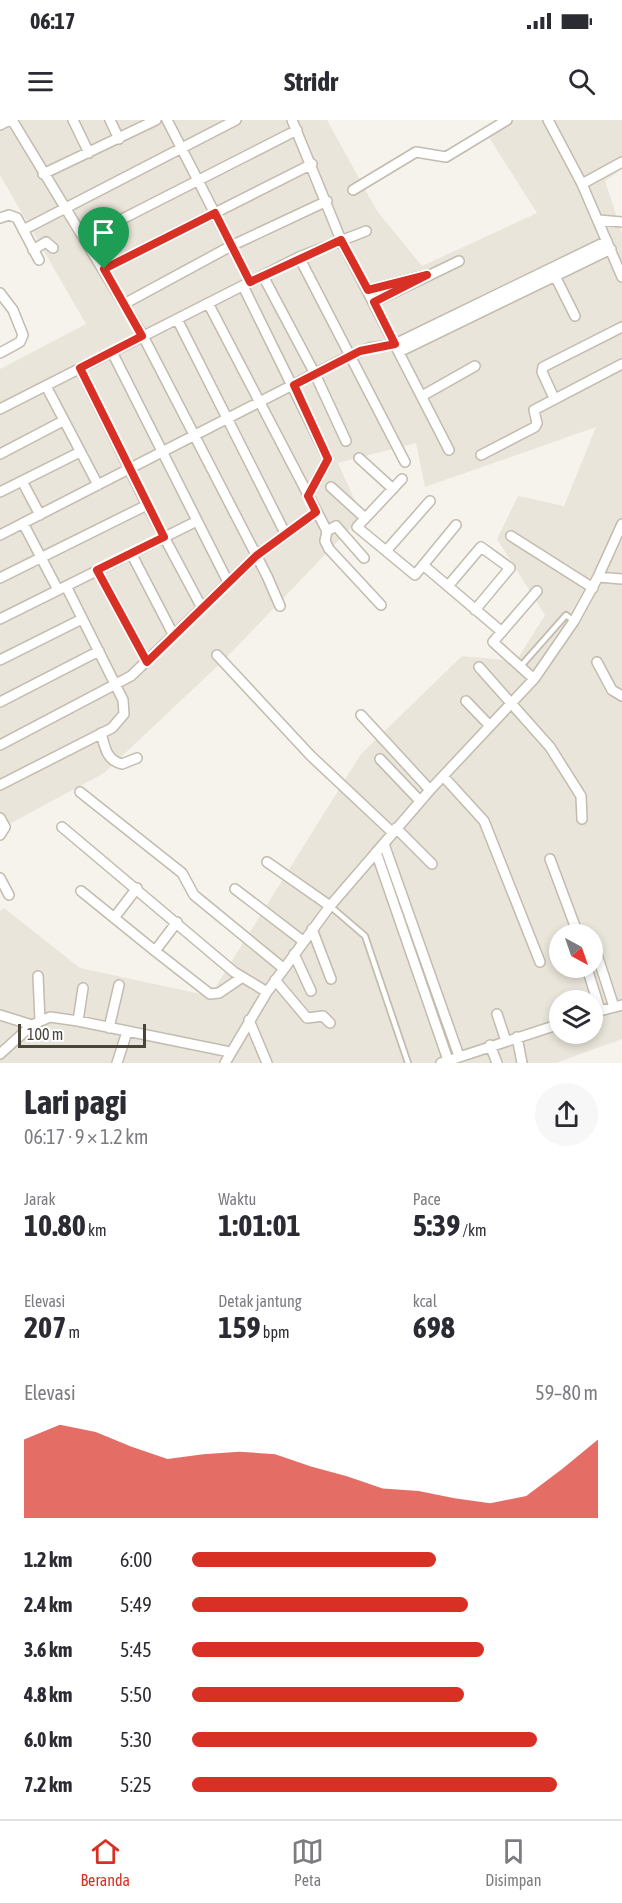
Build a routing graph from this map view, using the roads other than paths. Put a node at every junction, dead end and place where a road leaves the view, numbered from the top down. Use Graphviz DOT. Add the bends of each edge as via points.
graph roads {
  1 [pos="11,120"];
  2 [pos="73,120"];
  3 [pos="110,120"];
  4 [pos="166,120"];
  5 [pos="236,120"];
  6 [pos="292,120"];
  7 [pos="507,120"];
  8 [pos="548,120"];
  9 [pos="153,121"];
  10 [pos="0,125"];
  11 [pos="297,130"];
  12 [pos="119,139"];
  13 [pos="180,148"];
  14 [pos="89,153"];
  15 [pos="622,162"];
  16 [pos="312,165"];
  17 [pos="43,174"];
  18 [pos="197,182"];
  19 [pos="582,184"];
  20 [pos="353,190"];
  21 [pos="327,201"];
  22 [pos="65,207"];
  23 [pos="215,213"];
  24 [pos="0,218"];
  25 [pos="599,220"];
  26 [pos="622,222"];
  27 [pos="23,230"];
  28 [pos="366,231"];
  29 [pos="85,238"];
  30 [pos="341,240"];
  31 [pos="609,245"];
  32 [pos="231,246"];
  33 [pos="53,248"];
  34 [pos="33,250"];
  35 [pos="299,257"];
  36 [pos="39,260"];
  37 [pos="459,261"];
  38 [pos="104,269"];
  39 [pos="553,270"];
  40 [pos="427,275"];
  41 [pos="263,276"];
  42 [pos="622,277"];
  43 [pos="246,284"];
  44 [pos="368,290"];
  45 [pos="0,293"];
  46 [pos="374,302"];
  47 [pos="208,303"];
  48 [pos="124,304"];
  49 [pos="575,316"];
  50 [pos="177,319"];
  51 [pos="622,327"];
  52 [pos="142,336"];
  53 [pos="397,348"];
  54 [pos="0,352"];
  55 [pos="112,352"];
  56 [pos="351,355"];
  57 [pos="622,364"];
  58 [pos="474,366"];
  59 [pos="80,368"];
  60 [pos="315,374"];
  61 [pos="294,385"];
  62 [pos="46,386"];
  63 [pos="422,396"];
  64 [pos="554,398"];
  65 [pos="260,400"];
  66 [pos="0,408"];
  67 [pos="227,418"];
  68 [pos="63,421"];
  69 [pos="196,435"];
  70 [pos="346,441"];
  71 [pos="449,450"];
  72 [pos="80,452"];
  73 [pos="164,453"];
  74 [pos="0,454"];
  75 [pos="481,455"];
  76 [pos="359,458"];
  77 [pos="405,462"];
  78 [pos="132,469"];
  79 [pos="402,479"];
  80 [pos="22,481"];
  81 [pos="98,485"];
  82 [pos="330,487"];
  83 [pos="393,489"];
  84 [pos="0,492"];
  85 [pos="308,496"];
  86 [pos="430,501"];
  87 [pos="147,505"];
  88 [pos="316,512"];
  89 [pos="40,515"];
  90 [pos="365,518"];
  91 [pos="197,521"];
  92 [pos="23,523"];
  93 [pos="622,524"];
  94 [pos="456,525"];
  95 [pos="327,531"];
  96 [pos="285,533"];
  97 [pos="0,535"];
  98 [pos="511,536"];
  99 [pos="164,537"];
  100 [pos="386,551"];
  101 [pos="131,553"];
  102 [pos="256,556"];
  103 [pos="40,557"];
  104 [pos="364,558"];
  105 [pos="423,565"];
  106 [pos="97,570"];
  107 [pos="0,578"];
  108 [pos="598,578"];
  109 [pos="622,579"];
  110 [pos="228,582"];
  111 [pos="448,586"];
  112 [pos="62,588"];
  113 [pos="593,588"];
  114 [pos="537,591"];
  115 [pos="381,605"];
  116 [pos="280,606"];
  117 [pos="202,608"];
  118 [pos="475,610"];
  119 [pos="0,619"];
  120 [pos="82,619"];
  121 [pos="574,621"];
  122 [pos="502,632"];
  123 [pos="173,634"];
  124 [pos="99,651"];
  125 [pos="217,655"];
  126 [pos="531,655"];
  127 [pos="0,660"];
  128 [pos="147,662"];
  129 [pos="597,662"];
  130 [pos="544,665"];
  131 [pos="479,667"];
  132 [pos="520,667"];
  133 [pos="534,679"];
  134 [pos="116,686"];
  135 [pos="622,696"];
  136 [pos="466,701"];
  137 [pos="0,702"];
  138 [pos="513,703"];
  139 [pos="361,714"];
  140 [pos="490,726"];
  141 [pos="101,733"];
  142 [pos="0,745"];
  143 [pos="137,758"];
  144 [pos="380,759"];
  145 [pos="443,776"];
  146 [pos="0,785"];
  147 [pos="430,790"];
  148 [pos="80,792"];
  149 [pos="420,801"];
  150 [pos="0,818"];
  151 [pos="582,819"];
  152 [pos="62,827"];
  153 [pos="395,831"];
  154 [pos="0,835"];
  155 [pos="384,844"];
  156 [pos="376,852"];
  157 [pos="550,859"];
  158 [pos="267,861"];
  159 [pos="432,864"];
  160 [pos="0,878"];
  161 [pos="137,888"];
  162 [pos="235,889"];
  163 [pos="81,891"];
  164 [pos="9,895"];
  165 [pos="330,906"];
  166 [pos="114,918"];
  167 [pos="177,922"];
  168 [pos="574,924"];
  169 [pos="312,929"];
  170 [pos="303,941"];
  171 [pos="155,951"];
  172 [pos="294,954"];
  173 [pos="540,962"];
  174 [pos="603,967"];
  175 [pos="283,968"];
  176 [pos="38,976"];
  177 [pos="242,978"];
  178 [pos="332,979"];
  179 [pos="275,980"];
  180 [pos="119,985"];
  181 [pos="83,988"];
  182 [pos="311,990"];
  183 [pos="267,992"];
  184 [pos="618,1006"];
  185 [pos="603,1010"];
  186 [pos="497,1014"];
  187 [pos="0,1015"];
  188 [pos="249,1020"];
  189 [pos="78,1021"];
  190 [pos="36,1022"];
  191 [pos="330,1023"];
  192 [pos="549,1027"];
  193 [pos="110,1029"];
  194 [pos="127,1032"];
  195 [pos="517,1037"];
  196 [pos="506,1041"];
  197 [pos="490,1045"];
  198 [pos="230,1052"];
  199 [pos="0,1054"];
  200 [pos="459,1056"];
  201 [pos="445,1062"];
  202 [pos="5,1063"];
  203 [pos="117,1063"];
  204 [pos="225,1063"];
  205 [pos="267,1063"];
  206 [pos="408,1063"];
  207 [pos="497,1063"];
  208 [pos="522,1063"];
  1 -- 10 [label="street"];
  1 -- 17 [label="street"];
  2 -- 14 [label="street"];
  3 -- 12 [label="street"];
  4 -- 13 [label="street"];
  5 -- 13 [label="street"];
  6 -- 11 [label="street"];
  7 -- 20 [label="street" via="446,156 416,152"];
  8 -- 19 [label="street"];
  9 -- 12 [label="street"];
  11 -- 16 [label="street"];
  11 -- 18 [label="street"];
  12 -- 14 [label="street"];
  13 -- 18 [label="street"];
  13 -- 22 [label="street"];
  14 -- 17 [label="street"];
  15 -- 19 [label="street"];
  16 -- 21 [label="street"];
  16 -- 23 [label="street"];
  17 -- 22 [label="street"];
  18 -- 23 [label="street"];
  18 -- 29 [label="street"];
  19 -- 25 [label="street"];
  21 -- 30 [label="street"];
  21 -- 32 [label="street"];
  22 -- 27 [label="street"];
  22 -- 29 [label="street"];
  23 -- 32 [label="street"];
  23 -- 38 [label="street"];
  24 -- 27 [label="street" via="12,215"];
  25 -- 26 [label="street"];
  25 -- 31 [label="street"];
  27 -- 34 [label="street"];
  28 -- 30 [label="street"];
  29 -- 38 [label="street"];
  30 -- 35 [label="street"];
  30 -- 44 [label="street"];
  31 -- 39 [label="street"];
  31 -- 42 [label="street"];
  32 -- 43 [label="street"];
  32 -- 48 [label="street"];
  33 -- 34 [label="street" via="45,242"];
  34 -- 36 [label="street"];
  35 -- 41 [label="street"];
  35 -- 56 [label="street"];
  37 -- 40 [label="street"];
  38 -- 48 [label="street"];
  39 -- 49 [label="street"];
  39 -- 53 [label="street"];
  40 -- 44 [label="street"];
  40 -- 46 [label="street"];
  41 -- 43 [label="street"];
  41 -- 60 [label="street"];
  43 -- 47 [label="street"];
  43 -- 61 [label="street"];
  44 -- 46 [label="street"];
  45 -- 54 [label="street" via="13,310 23,335 21,342"];
  46 -- 53 [label="street"];
  47 -- 50 [label="street"];
  47 -- 65 [label="street"];
  48 -- 52 [label="street"];
  50 -- 52 [label="street"];
  50 -- 67 [label="street"];
  51 -- 64 [label="street" via="543,367"];
  52 -- 55 [label="street"];
  52 -- 69 [label="street"];
  53 -- 56 [label="street" via="369,348"];
  53 -- 63 [label="street"];
  55 -- 59 [label="street"];
  55 -- 73 [label="street"];
  56 -- 60 [label="street"];
  56 -- 77 [label="street"];
  57 -- 64 [label="street"];
  58 -- 63 [label="street"];
  59 -- 62 [label="street"];
  59 -- 78 [label="street"];
  60 -- 61 [label="street"];
  60 -- 70 [label="street"];
  61 -- 65 [label="street"];
  61 -- 85 [label="street" via="328,459"];
  62 -- 66 [label="street"];
  62 -- 68 [label="street"];
  63 -- 71 [label="street"];
  64 -- 75 [label="street" via="533,411 535,427"];
  65 -- 67 [label="street"];
  65 -- 85 [label="street"];
  67 -- 69 [label="street"];
  67 -- 96 [label="street"];
  68 -- 72 [label="street"];
  68 -- 74 [label="street"];
  69 -- 73 [label="street"];
  69 -- 102 [label="street"];
  72 -- 80 [label="street"];
  72 -- 81 [label="street"];
  73 -- 78 [label="street"];
  73 -- 91 [label="street"];
  76 -- 83 [label="street"];
  78 -- 81 [label="street"];
  78 -- 87 [label="street"];
  79 -- 83 [label="street"];
  80 -- 84 [label="street"];
  80 -- 89 [label="street"];
  81 -- 89 [label="street"];
  82 -- 90 [label="street"];
  83 -- 90 [label="street"];
  85 -- 88 [label="street"];
  86 -- 100 [label="street"];
  87 -- 99 [label="street"];
  87 -- 103 [label="street"];
  88 -- 95 [label="street"];
  88 -- 96 [label="street"];
  89 -- 92 [label="street"];
  90 -- 100 [label="street" via="357,526"];
  91 -- 99 [label="street"];
  91 -- 110 [label="street"];
  92 -- 97 [label="street"];
  92 -- 103 [label="street"];
  93 -- 108 [label="street"];
  94 -- 105 [label="street"];
  95 -- 104 [label="street" via="336,526"];
  95 -- 115 [label="street" via="325,541 329,549"];
  96 -- 102 [label="street"];
  98 -- 113 [label="street"];
  99 -- 101 [label="street"];
  99 -- 117 [label="street"];
  100 -- 105 [label="street" via="415,575"];
  101 -- 106 [label="street"];
  101 -- 123 [label="street"];
  102 -- 110 [label="street"];
  102 -- 116 [label="street"];
  103 -- 107 [label="street"];
  103 -- 112 [label="street"];
  105 -- 111 [label="street"];
  106 -- 112 [label="street"];
  106 -- 128 [label="street"];
  108 -- 109 [label="street"];
  108 -- 113 [label="street"];
  110 -- 117 [label="street"];
  111 -- 118 [label="street"];
  111 -- 118 [label="street" via="481,547 510,568"];
  112 -- 119 [label="street"];
  112 -- 120 [label="street"];
  113 -- 121 [label="street"];
  114 -- 122 [label="street"];
  117 -- 123 [label="street"];
  118 -- 122 [label="street"];
  120 -- 124 [label="street"];
  120 -- 127 [label="street"];
  121 -- 126 [label="lane" via="566,615"];
  121 -- 130 [label="street"];
  122 -- 132 [label="street" via="493,642"];
  123 -- 128 [label="street"];
  124 -- 134 [label="street"];
  124 -- 137 [label="street"];
  125 -- 153 [label="street" via="311,756"];
  126 -- 130 [label="lane"];
  126 -- 132 [label="lane"];
  128 -- 134 [label="street"];
  129 -- 135 [label="street" via="612,690"];
  130 -- 133 [label="street"];
  131 -- 138 [label="street"];
  132 -- 133 [label="street"];
  133 -- 138 [label="street"];
  134 -- 141 [label="street" via="124,714 112,728"];
  134 -- 142 [label="street"];
  136 -- 140 [label="street"];
  138 -- 140 [label="street"];
  138 -- 151 [label="street" via="550,747 580,793"];
  139 -- 147 [label="street"];
  140 -- 145 [label="street"];
  141 -- 143 [label="street" via="104,749 113,761 122,764"];
  141 -- 146 [label="street"];
  144 -- 149 [label="street"];
  145 -- 147 [label="street"];
  145 -- 173 [label="street" via="484,821"];
  147 -- 149 [label="street"];
  148 -- 175 [label="street" via="182,873 194,895"];
  149 -- 153 [label="street"];
  150 -- 154 [label="street" via="5,827"];
  152 -- 161 [label="street"];
  153 -- 155 [label="street"];
  153 -- 159 [label="street"];
  155 -- 156 [label="street"];
  155 -- 200 [label="street"];
  156 -- 165 [label="street"];
  156 -- 201 [label="street"];
  157 -- 168 [label="street"];
  158 -- 165 [label="street"];
  160 -- 164 [label="street"];
  161 -- 166 [label="street"];
  161 -- 167 [label="street"];
  162 -- 170 [label="street"];
  163 -- 166 [label="street"];
  165 -- 169 [label="street"];
  165 -- 206 [label="lane" via="365,936"];
  166 -- 171 [label="street"];
  167 -- 171 [label="street"];
  167 -- 177 [label="street"];
  169 -- 170 [label="street"];
  169 -- 178 [label="street"];
  170 -- 172 [label="street"];
  171 -- 177 [label="street" via="210,994 219,993"];
  172 -- 175 [label="street"];
  172 -- 182 [label="street"];
  174 -- 184 [label="street"];
  175 -- 179 [label="street"];
  176 -- 190 [label="street"];
  177 -- 183 [label="street"];
  179 -- 183 [label="street"];
  179 -- 191 [label="street" via="308,1018 323,1016"];
  180 -- 193 [label="street"];
  181 -- 189 [label="street"];
  183 -- 188 [label="street"];
  184 -- 185 [label="street"];
  186 -- 196 [label="street"];
  187 -- 190 [label="street"];
  188 -- 198 [label="street"];
  188 -- 205 [label="street"];
  189 -- 190 [label="street" via="50,1017"];
  189 -- 193 [label="street"];
  190 -- 199 [label="street"];
  192 -- 195 [label="street"];
  193 -- 194 [label="street"];
  194 -- 198 [label="street"];
  194 -- 203 [label="street"];
  195 -- 196 [label="street"];
  195 -- 208 [label="street"];
  196 -- 197 [label="street"];
  197 -- 200 [label="street"];
  197 -- 207 [label="street"];
  198 -- 204 [label="street"];
  199 -- 202 [label="street"];
  200 -- 201 [label="street"];
}
